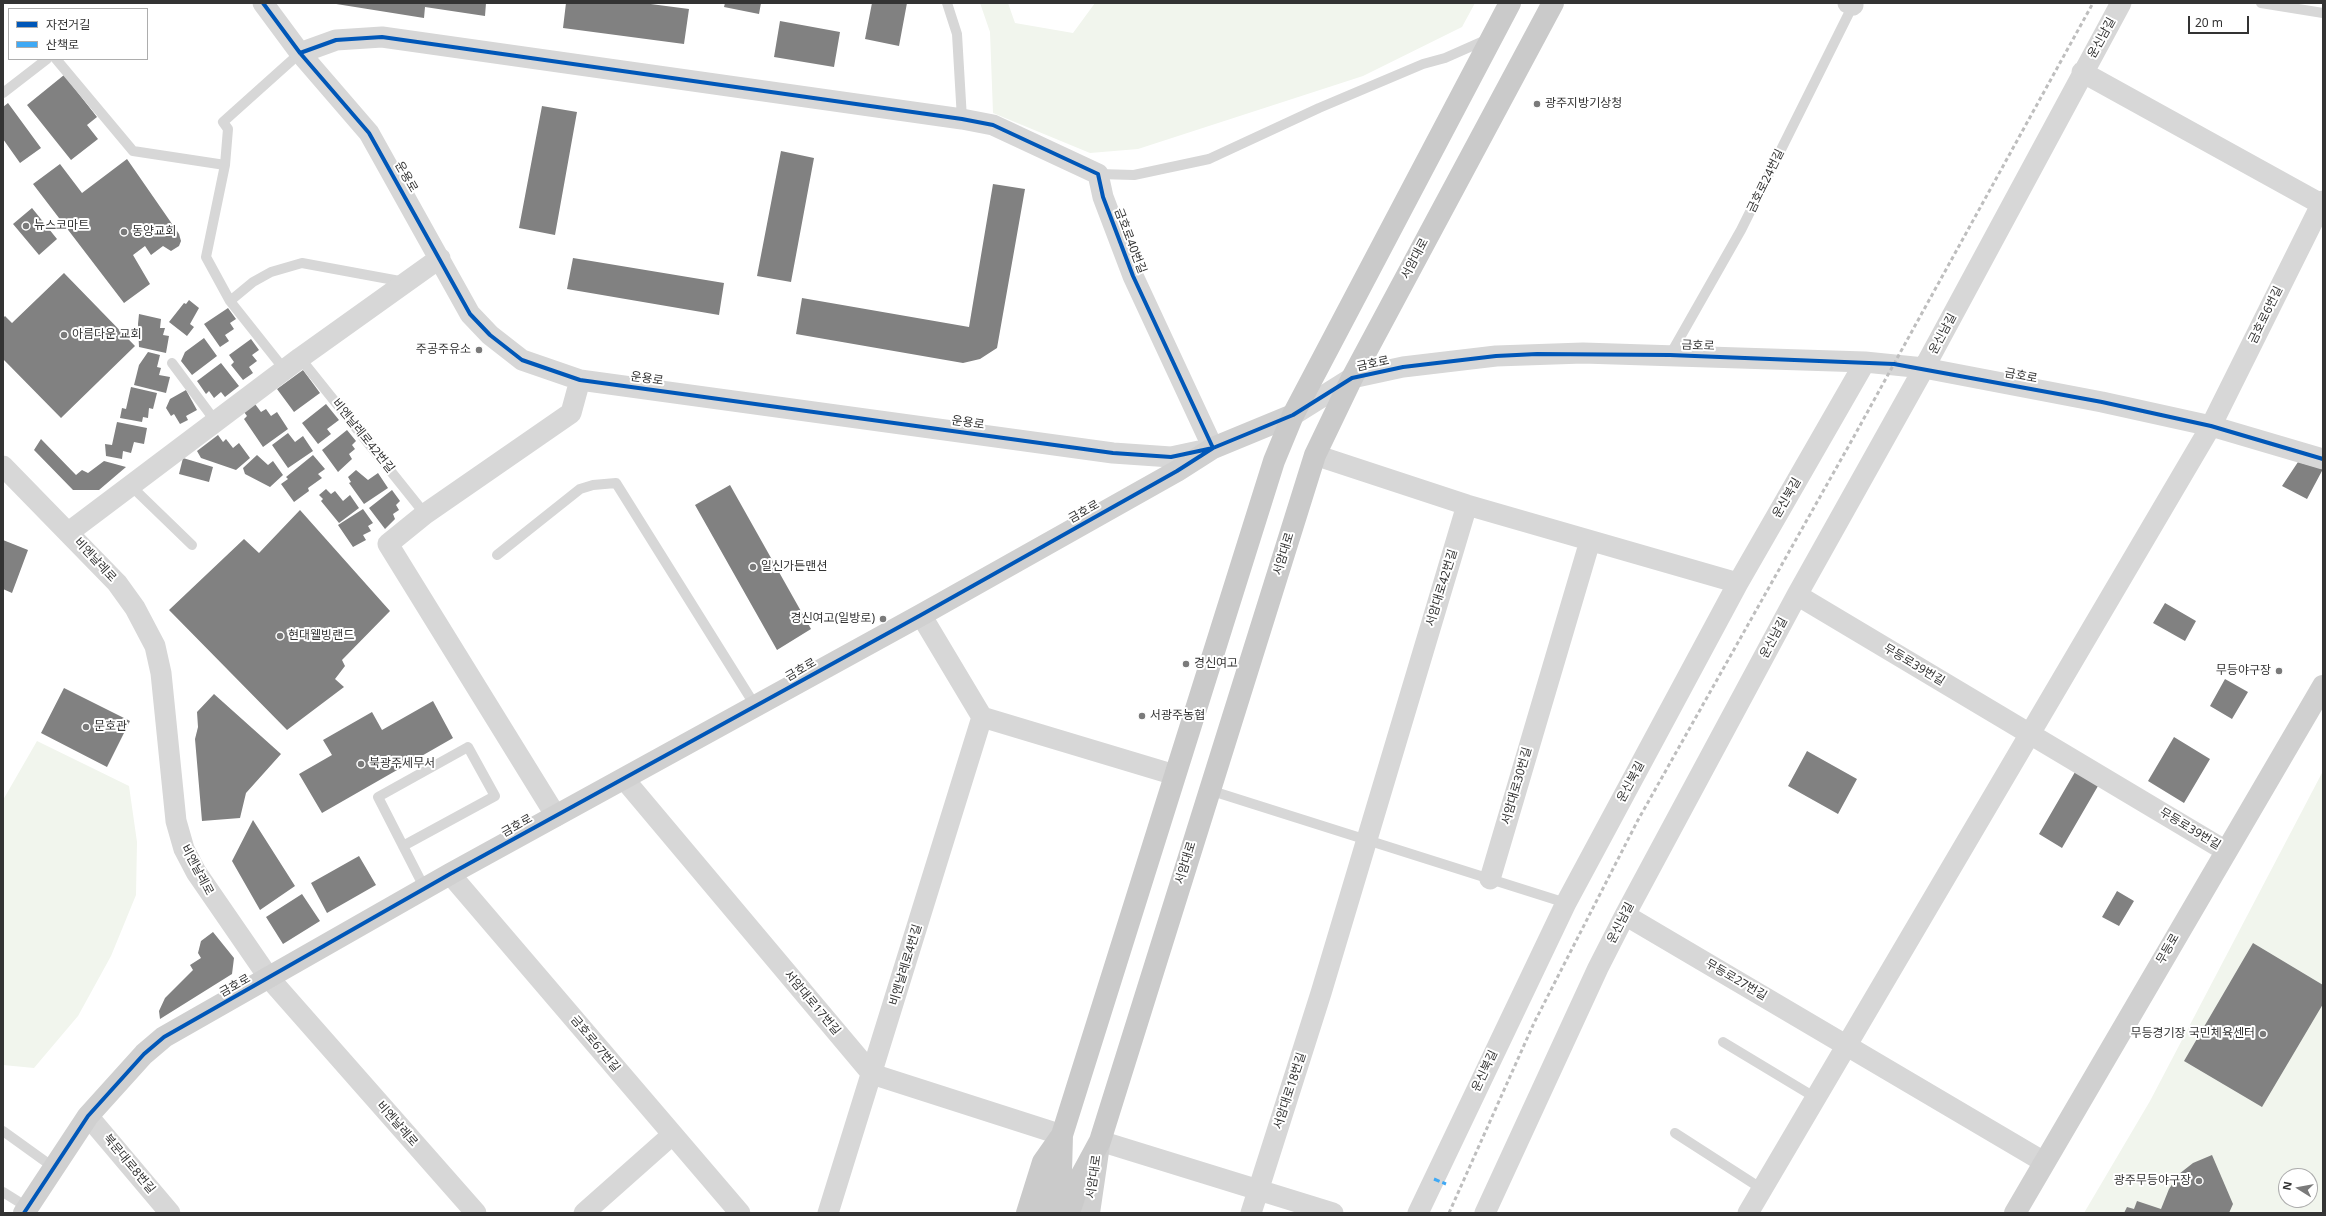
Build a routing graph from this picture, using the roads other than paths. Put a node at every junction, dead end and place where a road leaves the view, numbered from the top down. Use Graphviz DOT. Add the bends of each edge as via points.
graph roads {
  1 [pos="263,3"];
  2 [pos="947,3"];
  3 [pos="1510,3"];
  4 [pos="1553,3"];
  5 [pos="2121,3"];
  6 [pos="2261,3"];
  7 [pos="1852,4"];
  8 [pos="2323,13"];
  9 [pos="1490,39"];
  10 [pos="300,53"];
  11 [pos="46,60"];
  12 [pos="57,60"];
  13 [pos="2082,72"];
  14 [pos="3,93"];
  15 [pos="962,119"];
  16 [pos="2205,140"];
  17 [pos="225,165"];
  18 [pos="1098,174"];
  19 [pos="2322,202"];
  20 [pos="440,258"];
  21 [pos="408,283"];
  22 [pos="230,301"];
  23 [pos="1670,355"];
  24 [pos="1864,362"];
  25 [pos="172,363"];
  26 [pos="292,363"];
  27 [pos="1924,368"];
  28 [pos="1352,378"];
  29 [pos="580,380"];
  30 [pos="1293,415"];
  31 [pos="216,422"];
  32 [pos="2211,426"];
  33 [pos="1213,448"];
  34 [pos="1315,455"];
  35 [pos="2323,459"];
  36 [pos="3,466"];
  37 [pos="131,486"];
  38 [pos="1467,505"];
  39 [pos="425,514"];
  40 [pos="69,532"];
  41 [pos="1590,541"];
  42 [pos="192,546"];
  43 [pos="497,555"];
  44 [pos="1738,583"];
  45 [pos="1798,595"];
  46 [pos="921,615"];
  47 [pos="2323,686"];
  48 [pos="756,707"];
  49 [pos="982,717"];
  50 [pos="2030,734"];
  51 [pos="1175,775"];
  52 [pos="624,779"];
  53 [pos="1209,790"];
  54 [pos="556,816"];
  55 [pos="1367,840"];
  56 [pos="403,846"];
  57 [pos="2226,851"];
  58 [pos="450,874"];
  59 [pos="1490,879"];
  60 [pos="425,889"];
  61 [pos="1566,903"];
  62 [pos="1625,915"];
  63 [pos="269,978"];
  64 [pos="1723,1042"];
  65 [pos="1847,1045"];
  66 [pos="872,1074"];
  67 [pos="1816,1098"];
  68 [pos="88,1116"];
  69 [pos="3,1131"];
  70 [pos="1675,1133"];
  71 [pos="672,1135"];
  72 [pos="1062,1135"];
  73 [pos="1100,1140"];
  74 [pos="2044,1162"];
  75 [pos="53,1167"];
  76 [pos="1071,1174"];
  77 [pos="1762,1188"];
  78 [pos="1258,1189"];
  79 [pos="3,1192"];
  80 [pos="26,1210"];
  81 [pos="170,1213"];
  82 [pos="476,1213"];
  83 [pos="584,1213"];
  84 [pos="740,1213"];
  85 [pos="828,1213"];
  86 [pos="1027,1213"];
  87 [pos="1048,1213"];
  88 [pos="1069,1213"];
  89 [pos="1089,1213"];
  90 [pos="1251,1213"];
  91 [pos="1333,1213"];
  92 [pos="1418,1213"];
  93 [pos="1484,1213"];
  94 [pos="1748,1213"];
  95 [pos="2014,1213"];
  1 -- 10 [label="street, 운용로"];
  2 -- 15 [label="lane" via="957,34"];
  3 -- 9 [label="main road"];
  4 -- 28 [label="main road, 서암대로"];
  5 -- 13 [label="street, 운신남길"];
  6 -- 8 [label="lane"];
  7 -- 23 [label="lane, 금호로24번길" via="1742,230"];
  9 -- 18 [label="lane" via="1326,105 1209,159 1134,176"];
  9 -- 30 [label="main road"];
  10 -- 15 [label="street" via="336,40 382,37"];
  10 -- 17 [label="lane, 비엔날레로42번길" via="223,122 228,129"];
  10 -- 20 [label="street, 운용로" via="369,133"];
  11 -- 14 [label="lane"];
  12 -- 17 [label="lane" via="133,151"];
  13 -- 16 [label="street, 운신남길"];
  13 -- 27 [label="street, 운신남길"];
  15 -- 18 [label="street" via="994,125"];
  16 -- 19 [label="street, 금호로6번길"];
  17 -- 22 [label="lane, 비엔날레로42번길" via="206,257"];
  18 -- 33 [label="street, 금호로40번길" via="1103,197 1133,276"];
  19 -- 32 [label="street, 금호로6번길"];
  20 -- 21 [label="street"];
  20 -- 29 [label="street, 운용로" via="470,314 490,335 522,360"];
  21 -- 22 [label="lane" via="309,263 271,272 253,282"];
  21 -- 26 [label="street"];
  22 -- 26 [label="lane, 비엔날레로42번길"];
  23 -- 24 [label="street, 금호로"];
  23 -- 28 [label="street, 금호로" via="1583,353 1496,356 1403,367"];
  24 -- 27 [label="street, 금호로"];
  24 -- 44 [label="street, 운신북길"];
  25 -- 31 [label="lane"];
  26 -- 31 [label="street"];
  26 -- 39 [label="lane, 비엔날레로42번길"];
  27 -- 32 [label="street, 금호로"];
  27 -- 45 [label="street, 운신남길"];
  28 -- 30 [label="street, 금호로"];
  28 -- 34 [label="main road, 서암대로"];
  29 -- 33 [label="street, 운용로" via="1113,453 1171,457"];
  29 -- 39 [label="street" via="571,413"];
  30 -- 33 [label="street, 금호로"];
  30 -- 51 [label="main road" via="1274,461"];
  31 -- 37 [label="street"];
  32 -- 35 [label="street, 금호로"];
  32 -- 50 [label="street"];
  33 -- 46 [label="street, 금호로" via="1177,471"];
  34 -- 38 [label="street"];
  34 -- 53 [label="main road, 서암대로"];
  36 -- 40 [label="street, 비엔날레로"];
  37 -- 40 [label="street"];
  37 -- 42 [label="lane"];
  38 -- 41 [label="street"];
  38 -- 55 [label="street, 서암대로42번길"];
  39 -- 54 [label="street" via="388,544"];
  40 -- 63 [label="street, 비엔날레로" via="117,583 135,608 155,646 164,704 173,801 184,849 215,901"];
  41 -- 44 [label="street"];
  41 -- 59 [label="street, 서암대로30번길"];
  43 -- 48 [label="lane" via="580,490 593,485 616,482"];
  44 -- 61 [label="street, 운신북길"];
  45 -- 50 [label="street, 무등로39번길"];
  45 -- 62 [label="street, 운신남길"];
  46 -- 48 [label="street, 금호로"];
  46 -- 49 [label="street"];
  47 -- 57 [label="street, 무등로"];
  48 -- 52 [label="street, 금호로"];
  49 -- 51 [label="street"];
  49 -- 66 [label="street, 비엔날레로4번길"];
  50 -- 57 [label="street, 무등로39번길"];
  50 -- 65 [label="street"];
  51 -- 72 [label="main road"];
  52 -- 54 [label="street, 금호로"];
  52 -- 66 [label="street, 서암대로17번길"];
  53 -- 55 [label="lane"];
  53 -- 73 [label="main road, 서암대로"];
  54 -- 58 [label="street, 금호로"];
  55 -- 59 [label="lane"];
  55 -- 78 [label="street, 서암대로18번길"];
  56 -- 56 [label="lane" via="378,797 468,747 495,796"];
  56 -- 60 [label="lane"];
  57 -- 74 [label="street, 무등로"];
  58 -- 60 [label="street, 금호로"];
  58 -- 71 [label="street, 금호로67번길"];
  59 -- 61 [label="lane"];
  60 -- 63 [label="street, 금호로"];
  61 -- 92 [label="street, 운신북길"];
  62 -- 65 [label="street, 무등로27번길"];
  62 -- 93 [label="street, 운신남길"];
  63 -- 68 [label="street, 금호로" via="164,1037 135,1064"];
  63 -- 82 [label="street, 비엔날레로"];
  64 -- 67 [label="lane"];
  65 -- 67 [label="street"];
  65 -- 74 [label="street, 무등로27번길"];
  66 -- 72 [label="street"];
  66 -- 85 [label="street, 비엔날레로4번길"];
  67 -- 77 [label="street"];
  68 -- 75 [label="street, 금호로"];
  68 -- 81 [label="street, 북문대로8번길"];
  69 -- 75 [label="lane"];
  70 -- 77 [label="lane"];
  71 -- 83 [label="street"];
  71 -- 84 [label="street, 금호로67번길"];
  72 -- 76 [label="main road"];
  72 -- 86 [label="main road" via="1043,1162"];
  73 -- 76 [label="main road, 서암대로"];
  73 -- 78 [label="street"];
  73 -- 89 [label="street, 서암대로"];
  74 -- 95 [label="street, 무등로"];
  75 -- 80 [label="street, 금호로"];
  76 -- 87 [label="main road"];
  76 -- 88 [label="main road"];
  77 -- 94 [label="street"];
  78 -- 90 [label="street, 서암대로18번길"];
  78 -- 91 [label="street"];
  79 -- 80 [label="lane"];
}
